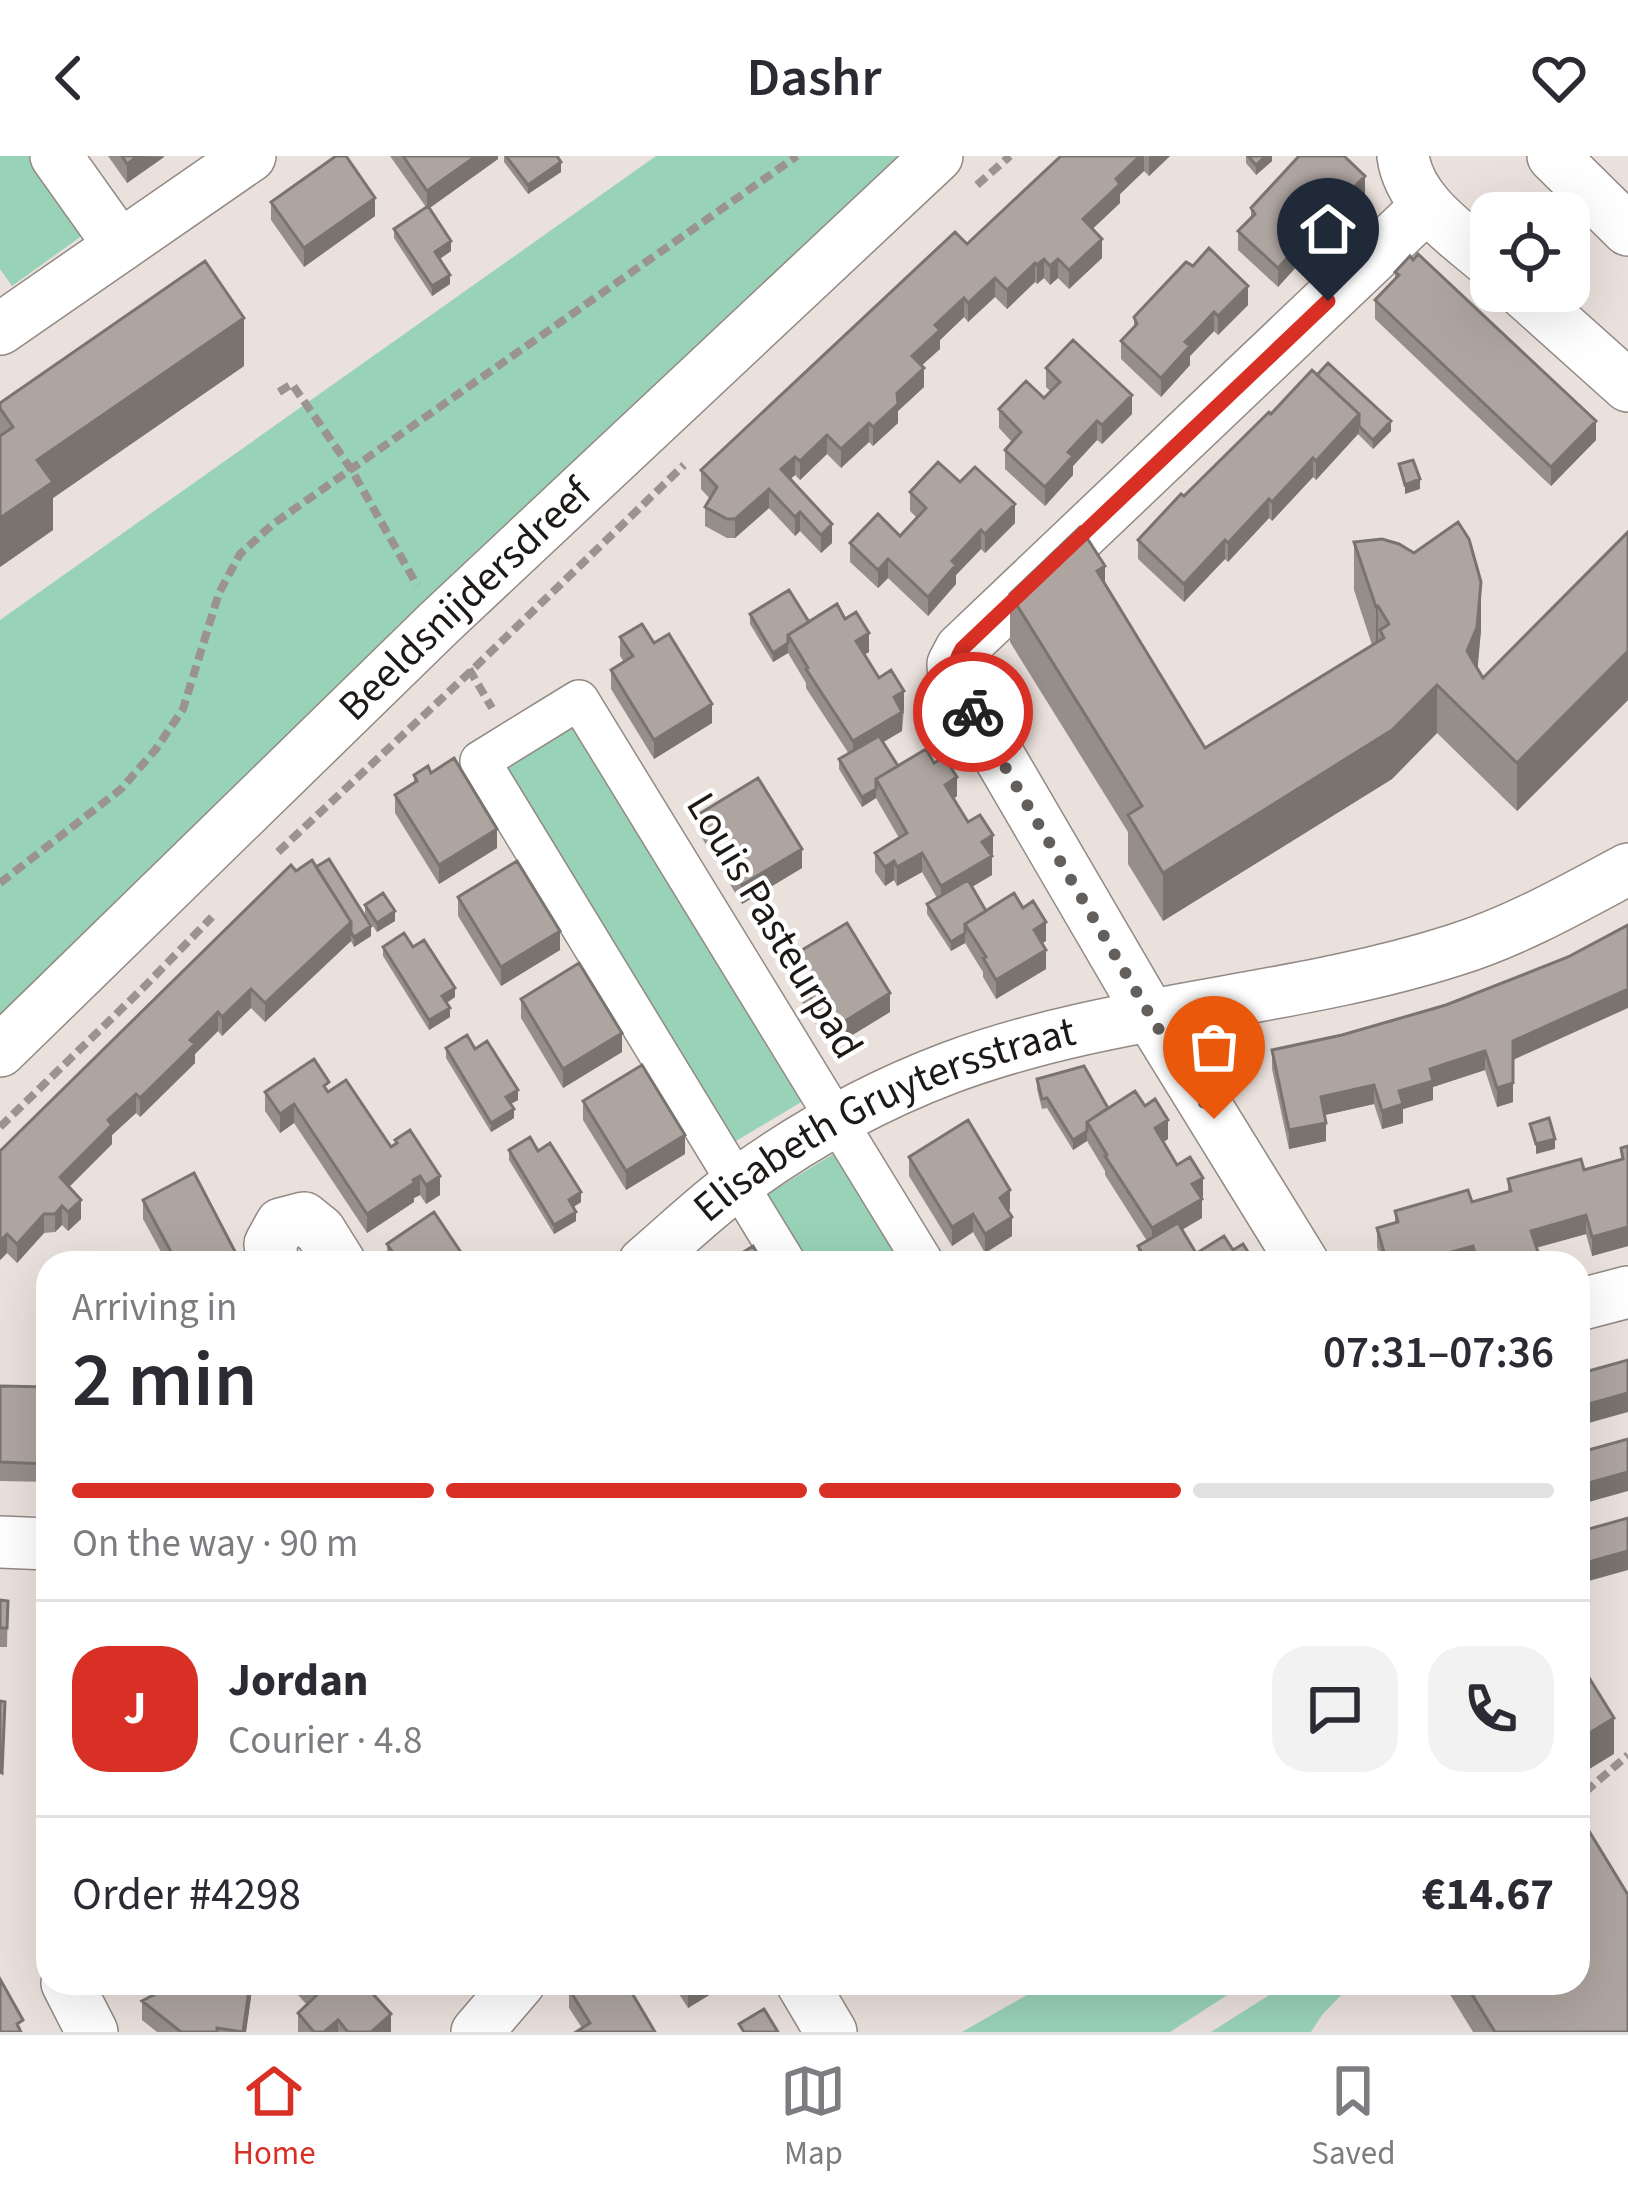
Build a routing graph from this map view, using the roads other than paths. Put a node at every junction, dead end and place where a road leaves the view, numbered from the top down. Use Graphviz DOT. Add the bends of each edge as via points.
graph roads {
  1 [pos="56,156"];
  2 [pos="250,156"];
  3 [pos="1403,156"];
  4 [pos="1553,156"];
  5 [pos="955,172"];
  6 [pos="1427,206"];
  7 [pos="1628,230"];
  8 [pos="1470,244"];
  9 [pos="120,246"];
  10 [pos="1545,312"];
  11 [pos="0,329"];
  12 [pos="1628,386"];
  13 [pos="1628,869"];
  14 [pos="1150,1015"];
  15 [pos="0,1052"];
  16 [pos="836,1119"];
  17 [pos="737,1184"];
  18 [pos="270,1251"];
  19 [pos="332,1251"];
  20 [pos="658,1251"];
  21 [pos="779,1251"];
  22 [pos="917,1251"];
  23 [pos="1296,1251"];
  24 [pos="1628,1292"];
  25 [pos="1590,1302"];
  26 [pos="0,1542"];
  27 [pos="36,1544"];
  28 [pos="73,1995"];
  29 [pos="509,1995"];
  30 [pos="809,1995"];
  31 [pos="92,2032"];
  32 [pos="477,2032"];
  33 [pos="831,2032"];
  1 -- 9 [label="street"];
  2 -- 9 [label="street"];
  3 -- 6 [label="street"];
  4 -- 7 [label="street"];
  5 -- 15 [label="street, Beeldsnijdersdreef" via="440,623"];
  6 -- 8 [label="street"];
  6 -- 14 [label="street" via="953,664 954,680"];
  9 -- 11 [label="street"];
  10 -- 12 [label="street"];
  13 -- 14 [label="street, Elisabeth Gruytersstraat" via="1455,951"];
  14 -- 16 [label="street, Elisabeth Gruytersstraat" via="1003,1050"];
  14 -- 23 [label="street"];
  16 -- 17 [label="street, Elisabeth Gruytersstraat"];
  16 -- 17 [label="street, Louis Pasteurpad" via="579,700 495,750"];
  16 -- 22 [label="street, Louis Pasteurpad"];
  17 -- 20 [label="street, Elisabeth Gruytersstraat"];
  17 -- 21 [label="street"];
  18 -- 19 [label="street" via="281,1224 304,1218"];
  24 -- 25 [label="street"];
  26 -- 27 [label="street"];
  28 -- 31 [label="street"];
  29 -- 32 [label="street"];
  30 -- 33 [label="street"];
}
